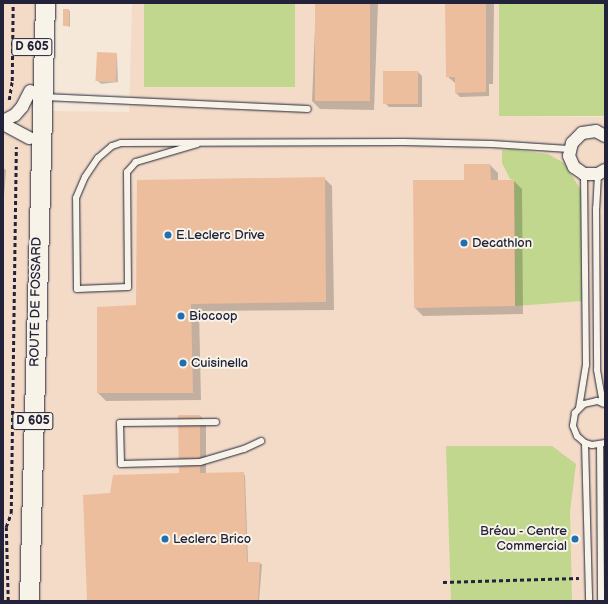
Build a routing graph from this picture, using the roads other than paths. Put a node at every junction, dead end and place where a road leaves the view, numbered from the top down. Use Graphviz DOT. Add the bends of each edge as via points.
graph roads {
  1 [pos="33,3"];
  2 [pos="45,3"];
  3 [pos="37,94"];
  4 [pos="308,109"];
  5 [pos="5,123"];
  6 [pos="605,136"];
  7 [pos="29,138"];
  8 [pos="197,144"];
  9 [pos="569,149"];
  10 [pos="602,172"];
  11 [pos="584,174"];
  12 [pos="604,403"];
  13 [pos="579,408"];
  14 [pos="216,422"];
  15 [pos="260,441"];
  16 [pos="585,443"];
  17 [pos="602,444"];
  18 [pos="20,601"];
  19 [pos="29,601"];
  20 [pos="589,601"];
  21 [pos="601,601"];
  1 -- 3 [label="main road, ROUTE DE FOSSARD / D 605"];
  2 -- 3 [label="main road, ROUTE DE FOSSARD / D 605"];
  3 -- 4 [label="lane"];
  3 -- 5 [label="street"];
  3 -- 7 [label="main road, ROUTE DE FOSSARD / D 605"];
  3 -- 19 [label="main road, ROUTE DE FOSSARD / D 605" via="37,242"];
  5 -- 7 [label="street"];
  6 -- 9 [label="street" via="596,131 582,133 576,137"];
  7 -- 18 [label="main road, ROUTE DE FOSSARD / D 605"];
  8 -- 8 [label="lane" via="121,143 112,146 98,158 85,177 76,198 77,288 128,287 127,172 136,162"];
  8 -- 9 [label="lane" via="420,143"];
  9 -- 11 [label="street" via="571,162"];
  10 -- 11 [label="street"];
  10 -- 12 [label="lane" via="596,208 597,370"];
  11 -- 13 [label="lane" via="586,357"];
  12 -- 13 [label="lane" via="590,402"];
  13 -- 16 [label="lane" via="575,413 573,426 577,436"];
  14 -- 15 [label="lane" via="120,422 121,464 200,462 244,450"];
  16 -- 17 [label="lane"];
  16 -- 20 [label="lane"];
  17 -- 21 [label="lane"];
}
